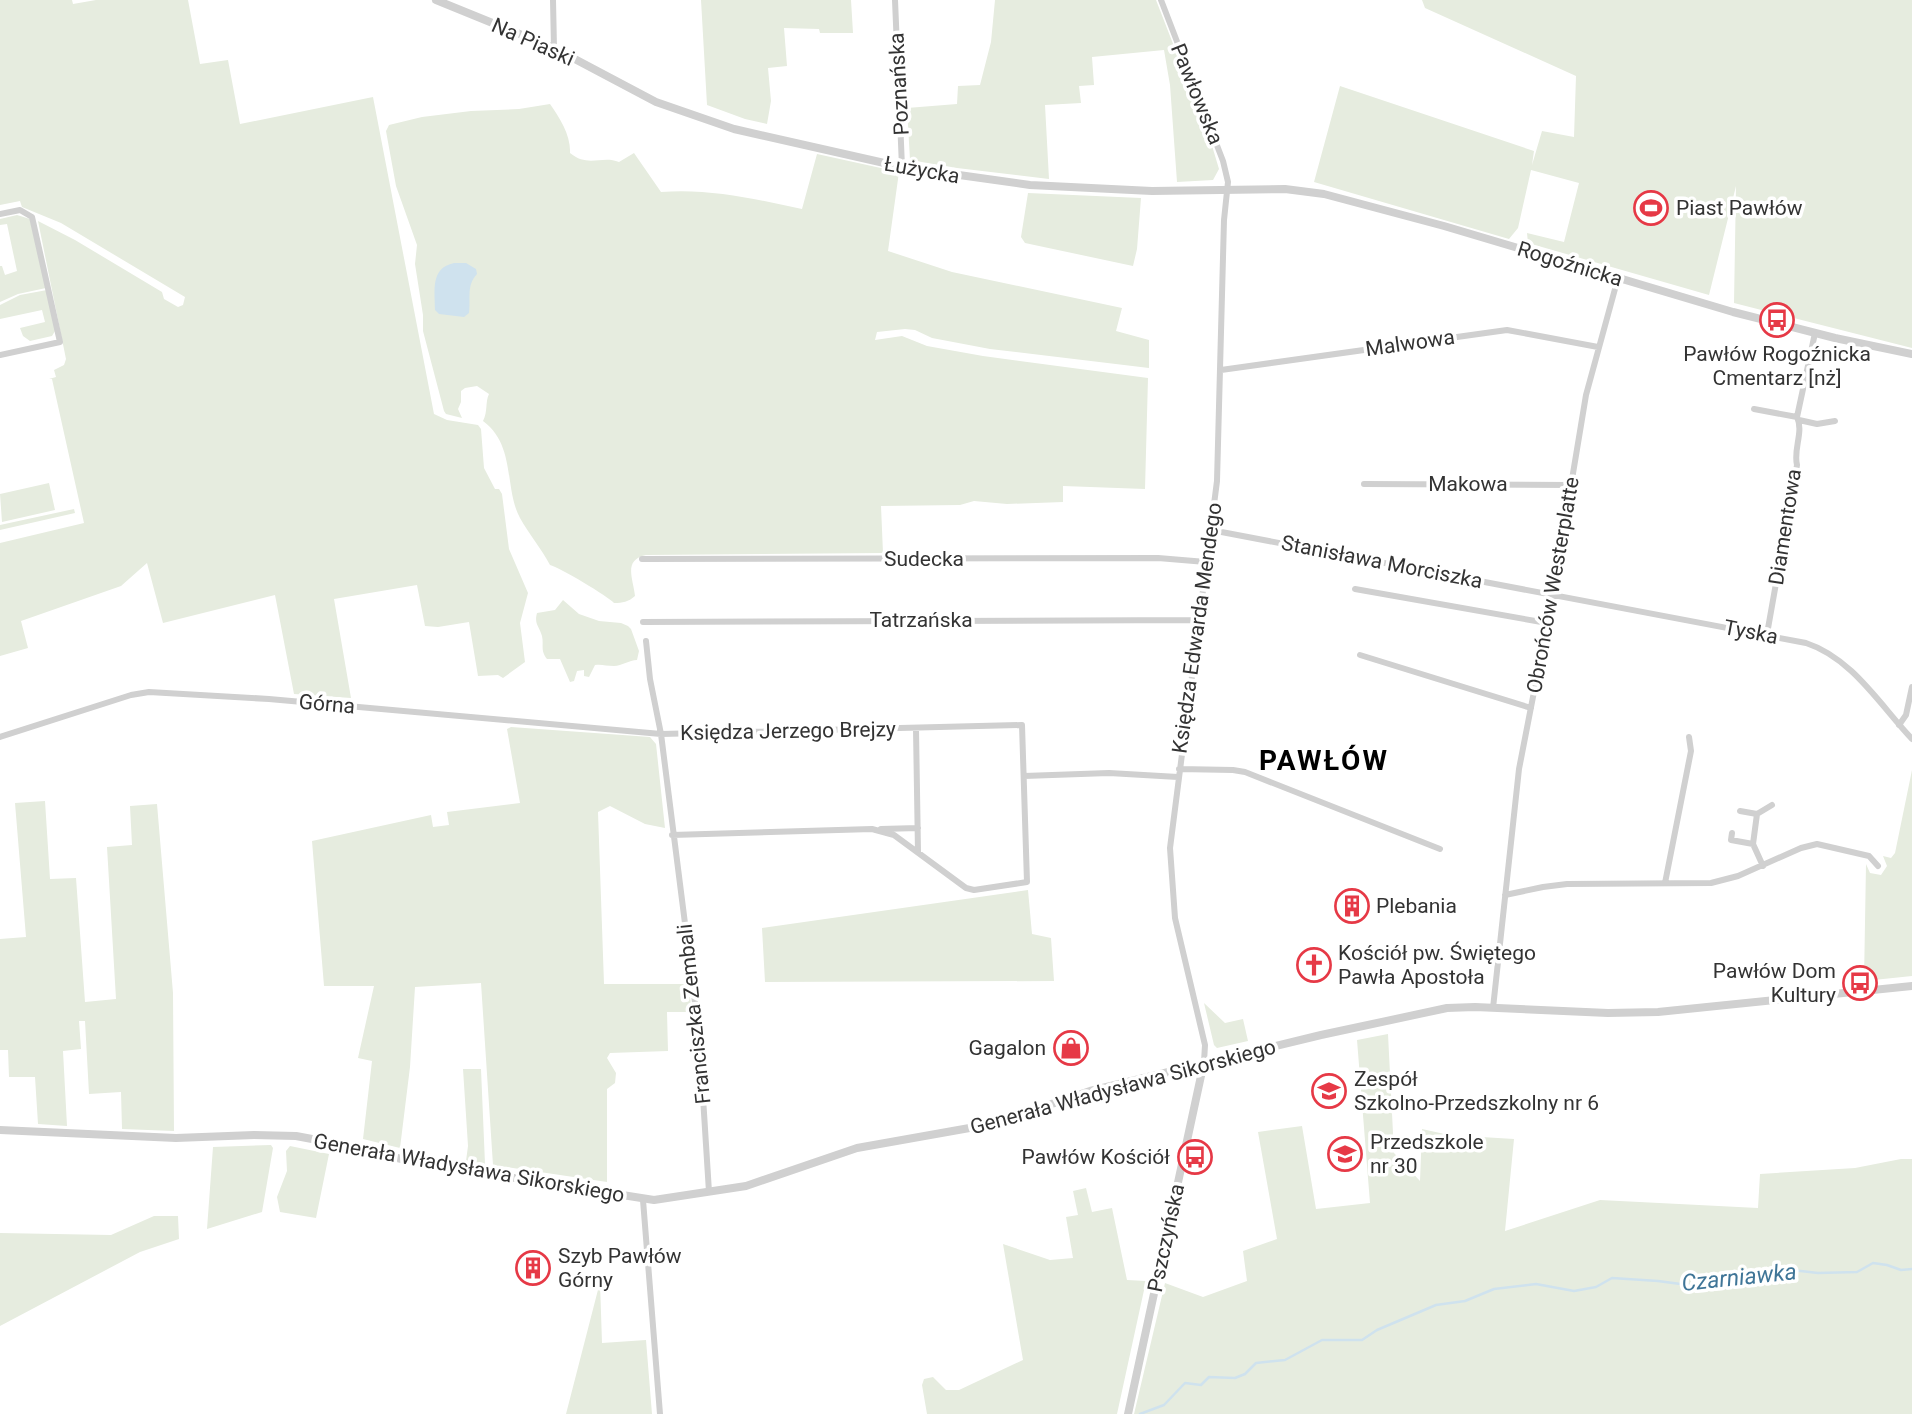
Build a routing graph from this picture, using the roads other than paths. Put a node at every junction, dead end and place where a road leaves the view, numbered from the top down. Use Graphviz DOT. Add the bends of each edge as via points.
graph roads {
  1 [pos="436,0"];
  2 [pos="553,0"];
  3 [pos="895,0"];
  4 [pos="1161,0"];
  5 [pos="554,48"];
  6 [pos="628,89"];
  7 [pos="902,167"];
  8 [pos="1226,190"];
  9 [pos="0,214"];
  10 [pos="1618,278"];
  11 [pos="1815,333"];
  12 [pos="1598,347"];
  13 [pos="1912,354"];
  14 [pos="0,355"];
  15 [pos="1221,370"];
  16 [pos="1754,409"];
  17 [pos="1798,419"];
  18 [pos="1835,421"];
  19 [pos="1364,484"];
  20 [pos="1571,485"];
  21 [pos="1210,530"];
  22 [pos="642,559"];
  23 [pos="1206,562"];
  24 [pos="1354,589"];
  25 [pos="1553,594"];
  26 [pos="1199,620"];
  27 [pos="643,622"];
  28 [pos="1548,623"];
  29 [pos="1768,634"];
  30 [pos="646,641"];
  31 [pos="1360,655"];
  32 [pos="1912,687"];
  33 [pos="1531,708"];
  34 [pos="1899,725"];
  35 [pos="916,729"];
  36 [pos="660,734"];
  37 [pos="0,737"];
  38 [pos="1689,737"];
  39 [pos="1912,738"];
  40 [pos="1178,773"];
  41 [pos="1024,776"];
  42 [pos="1772,805"];
  43 [pos="1740,811"];
  44 [pos="1757,814"];
  45 [pos="918,828"];
  46 [pos="872,829"];
  47 [pos="1732,833"];
  48 [pos="672,835"];
  49 [pos="1753,844"];
  50 [pos="1440,849"];
  51 [pos="918,852"];
  52 [pos="1763,866"];
  53 [pos="1878,866"];
  54 [pos="1665,883"];
  55 [pos="1505,894"];
  56 [pos="1912,986"];
  57 [pos="1493,1008"];
  58 [pos="1204,1062"];
  59 [pos="0,1130"];
  60 [pos="709,1192"];
  61 [pos="643,1200"];
  62 [pos="660,1414"];
  63 [pos="1128,1414"];
  1 -- 5 [label="street, Na Piaski"];
  2 -- 5 [label="street"];
  3 -- 7 [label="street, Poznańska"];
  4 -- 8 [label="street, Pawłowska" via="1223,161"];
  5 -- 6 [label="street, Na Piaski"];
  6 -- 7 [label="street, Łużycka" via="716,124"];
  7 -- 8 [label="street, Łużycka" via="1076,189"];
  8 -- 10 [label="street, Rogoźnicka" via="1324,194"];
  8 -- 15 [label="street, Księdza Edwarda Mendego"];
  9 -- 14 [label="street" via="20,210 32,217 60,342"];
  10 -- 11 [label="street, Rogoźnicka"];
  10 -- 12 [label="street, Obrońców Westerplatte"];
  11 -- 13 [label="street, Rogoźnicka"];
  11 -- 17 [label="street, Diamentowa"];
  12 -- 15 [label="street, Malwowa" via="1507,330"];
  12 -- 20 [label="street, Obrońców Westerplatte"];
  15 -- 21 [label="street, Księdza Edwarda Mendego" via="1219,459"];
  16 -- 17 [label="street"];
  17 -- 18 [label="street" via="1816,424"];
  17 -- 29 [label="street, Diamentowa" via="1797,465"];
  19 -- 20 [label="street, Makowa"];
  20 -- 25 [label="street, Obrońców Westerplatte"];
  21 -- 23 [label="street, Księdza Edwarda Mendego"];
  21 -- 25 [label="street, Stanisława Morciszka"];
  22 -- 23 [label="street, Sudecka" via="1158,558"];
  23 -- 26 [label="street, Księdza Edwarda Mendego"];
  24 -- 28 [label="street"];
  25 -- 28 [label="street, Obrońców Westerplatte"];
  25 -- 29 [label="street, Tyska"];
  26 -- 27 [label="street, Tatrzańska"];
  26 -- 40 [label="street, Księdza Edwarda Mendego"];
  28 -- 33 [label="street, Obrońców Westerplatte"];
  29 -- 34 [label="street, Tyska" via="1835,656"];
  30 -- 36 [label="street, Franciszka Zembali"];
  31 -- 33 [label="street"];
  32 -- 34 [label="street"];
  33 -- 55 [label="street, Obrońców Westerplatte" via="1514,798"];
  34 -- 39 [label="street, Tyska"];
  35 -- 36 [label="street, Księdza Jerzego Brejzy"];
  35 -- 41 [label="street, Księdza Jerzego Brejzy" via="1022,725"];
  35 -- 45 [label="street, Księdza Jerzego Brejzy"];
  36 -- 37 [label="street, Górna" via="149,692"];
  36 -- 48 [label="street, Franciszka Zembali"];
  38 -- 54 [label="street" via="1691,751"];
  40 -- 41 [label="street"];
  40 -- 50 [label="street" via="1245,772"];
  40 -- 58 [label="street, Księdza Edwarda Mendego" via="1171,836 1172,891 1205,1045"];
  41 -- 51 [label="street, Księdza Jerzego Brejzy" via="1027,882 966,888"];
  42 -- 44 [label="street"];
  43 -- 44 [label="street"];
  44 -- 49 [label="street"];
  45 -- 46 [label="street"];
  45 -- 51 [label="street, Księdza Jerzego Brejzy"];
  46 -- 48 [label="street"];
  46 -- 51 [label="street" via="894,835"];
  47 -- 49 [label="street" via="1731,840"];
  48 -- 60 [label="street, Franciszka Zembali" via="699,1034"];
  49 -- 52 [label="street"];
  52 -- 53 [label="street" via="1817,844 1869,856"];
  52 -- 54 [label="street" via="1711,883"];
  54 -- 55 [label="street" via="1567,884"];
  55 -- 57 [label="street, Obrońców Westerplatte"];
  56 -- 57 [label="street, Generała Władysława Sikorskiego" via="1658,1012"];
  57 -- 58 [label="street, Generała Władysława Sikorskiego" via="1433,1011"];
  58 -- 60 [label="street, Generała Władysława Sikorskiego" via="1076,1095 992,1125 857,1148 762,1181"];
  58 -- 63 [label="street, Pszczyńska"];
  59 -- 61 [label="street, Generała Władysława Sikorskiego" via="176,1138 296,1136 419,1163"];
  60 -- 61 [label="street, Generała Władysława Sikorskiego"];
  61 -- 62 [label="street"];
}
